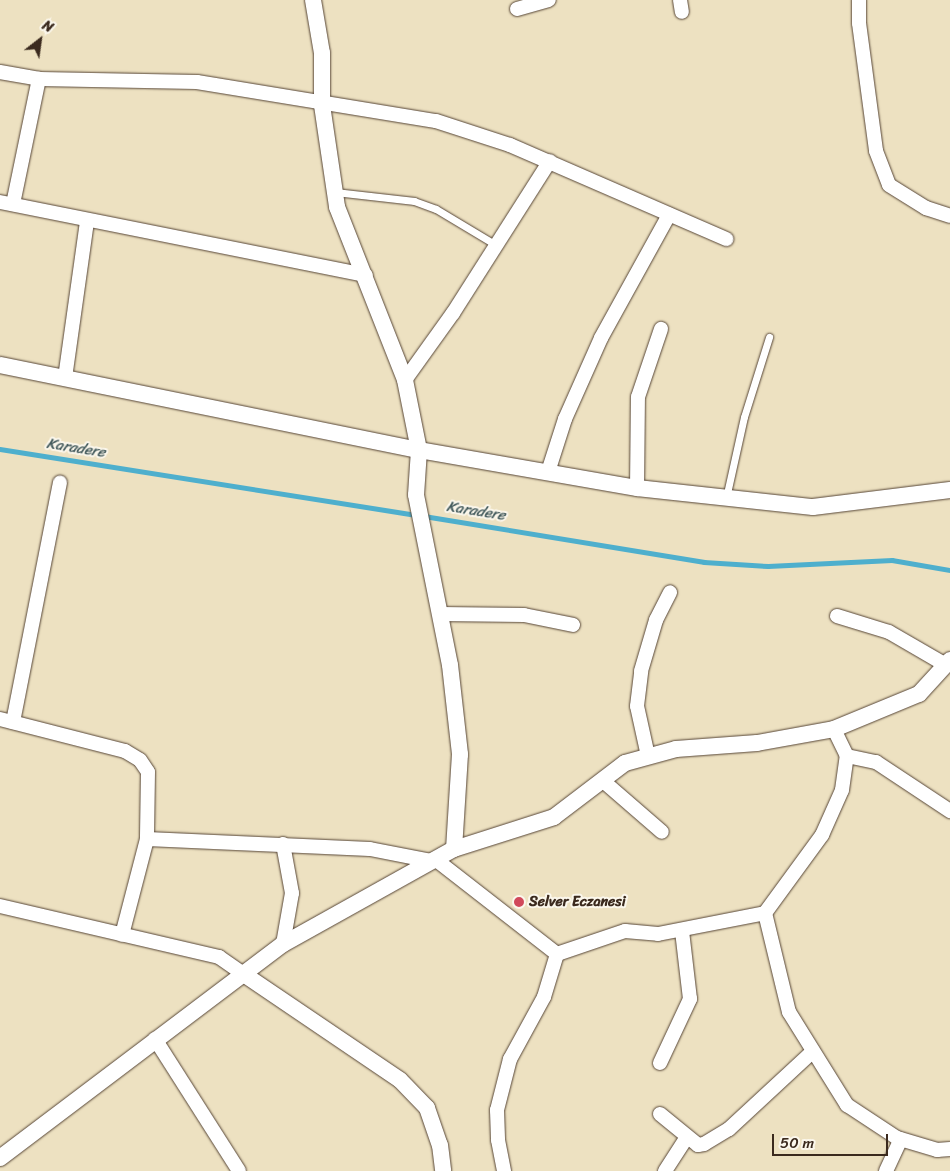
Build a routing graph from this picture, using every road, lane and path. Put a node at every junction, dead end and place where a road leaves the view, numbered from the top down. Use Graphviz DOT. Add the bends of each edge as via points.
graph roads {
  1 [pos="313,0"];
  2 [pos="549,0"];
  3 [pos="859,0"];
  4 [pos="517,9"];
  5 [pos="0,72"];
  6 [pos="39,79"];
  7 [pos="322,105"];
  8 [pos="550,161"];
  9 [pos="335,192"];
  10 [pos="6,203"];
  11 [pos="670,214"];
  12 [pos="950,214"];
  13 [pos="87,221"];
  14 [pos="726,239"];
  15 [pos="496,244"];
  16 [pos="366,274"];
  17 [pos="661,329"];
  18 [pos="769,337"];
  19 [pos="0,365"];
  20 [pos="65,378"];
  21 [pos="405,380"];
  22 [pos="419,450"];
  23 [pos="548,472"];
  24 [pos="60,483"];
  25 [pos="637,488"];
  26 [pos="950,490"];
  27 [pos="726,498"];
  28 [pos="670,592"];
  29 [pos="440,614"];
  30 [pos="837,616"];
  31 [pos="573,625"];
  32 [pos="948,662"];
  33 [pos="7,720"];
  34 [pos="834,729"];
  35 [pos="648,756"];
  36 [pos="847,756"];
  37 [pos="602,780"];
  38 [pos="950,811"];
  39 [pos="662,832"];
  40 [pos="147,839"];
  41 [pos="283,844"];
  42 [pos="454,849"];
  43 [pos="433,860"];
  44 [pos="0,906"];
  45 [pos="765,913"];
  46 [pos="682,931"];
  47 [pos="122,935"];
  48 [pos="283,944"];
  49 [pos="557,954"];
  50 [pos="245,975"];
  51 [pos="155,1039"];
  52 [pos="812,1053"];
  53 [pos="660,1063"];
  54 [pos="660,1114"];
  55 [pos="687,1136"];
  56 [pos="901,1139"];
  57 [pos="950,1149"];
  58 [pos="0,1158"];
  59 [pos="240,1171"];
  60 [pos="443,1171"];
  61 [pos="504,1171"];
  62 [pos="665,1171"];
  63 [pos="886,1171"];
  1 -- 7 [label="street" via="322,53"];
  2 -- 4 [label="street"];
  3 -- 12 [label="street" via="859,24 876,151 889,185 926,208"];
  5 -- 6 [label="street"];
  6 -- 7 [label="street" via="196,82"];
  6 -- 10 [label="street"];
  7 -- 8 [label="street" via="436,121"];
  7 -- 9 [label="street"];
  8 -- 11 [label="street"];
  8 -- 15 [label="street"];
  9 -- 15 [label="lane" via="414,200"];
  9 -- 16 [label="street" via="337,207"];
  10 -- 13 [label="street"];
  11 -- 14 [label="street"];
  11 -- 23 [label="street" via="601,338 565,419"];
  13 -- 16 [label="street"];
  13 -- 20 [label="street"];
  15 -- 21 [label="street"];
  16 -- 21 [label="street"];
  17 -- 25 [label="street" via="638,397"];
  18 -- 27 [label="lane" via="744,418"];
  19 -- 20 [label="street"];
  20 -- 22 [label="street"];
  21 -- 22 [label="street"];
  22 -- 23 [label="street"];
  22 -- 29 [label="street" via="416,495"];
  23 -- 25 [label="street"];
  24 -- 33 [label="street"];
  25 -- 27 [label="street"];
  26 -- 27 [label="street" via="813,507"];
  28 -- 35 [label="street" via="656,620 641,671 637,706"];
  29 -- 31 [label="street" via="524,615"];
  29 -- 42 [label="street" via="460,754"];
  30 -- 32 [label="street" via="888,632"];
  32 -- 34 [label="street" via="919,694"];
  33 -- 40 [label="street" via="125,751 140,760 148,772 150,792"];
  34 -- 35 [label="street" via="757,744 676,749"];
  34 -- 36 [label="street"];
  35 -- 37 [label="street" via="625,763"];
  36 -- 38 [label="street" via="876,762"];
  36 -- 45 [label="street" via="842,790 822,835"];
  37 -- 39 [label="street"];
  37 -- 42 [label="street" via="554,817"];
  40 -- 41 [label="street"];
  40 -- 47 [label="street"];
  41 -- 43 [label="street" via="370,849"];
  41 -- 48 [label="street" via="292,893"];
  42 -- 43 [label="street"];
  43 -- 48 [label="street"];
  43 -- 49 [label="street"];
  44 -- 47 [label="street"];
  45 -- 46 [label="street"];
  45 -- 52 [label="street" via="789,1012"];
  46 -- 49 [label="street" via="658,934 625,931"];
  46 -- 53 [label="street" via="690,999"];
  47 -- 50 [label="street" via="219,957"];
  48 -- 50 [label="street"];
  49 -- 61 [label="street" via="544,997 510,1059 498,1110 498,1140"];
  50 -- 51 [label="street"];
  50 -- 60 [label="street" via="400,1080 428,1108 440,1144"];
  51 -- 58 [label="street"];
  51 -- 59 [label="street"];
  52 -- 55 [label="street" via="729,1129 704,1144 698,1145"];
  52 -- 56 [label="street" via="847,1105"];
  54 -- 55 [label="street"];
  55 -- 62 [label="street"];
  56 -- 57 [label="street" via="936,1150"];
  56 -- 63 [label="street"];
}
